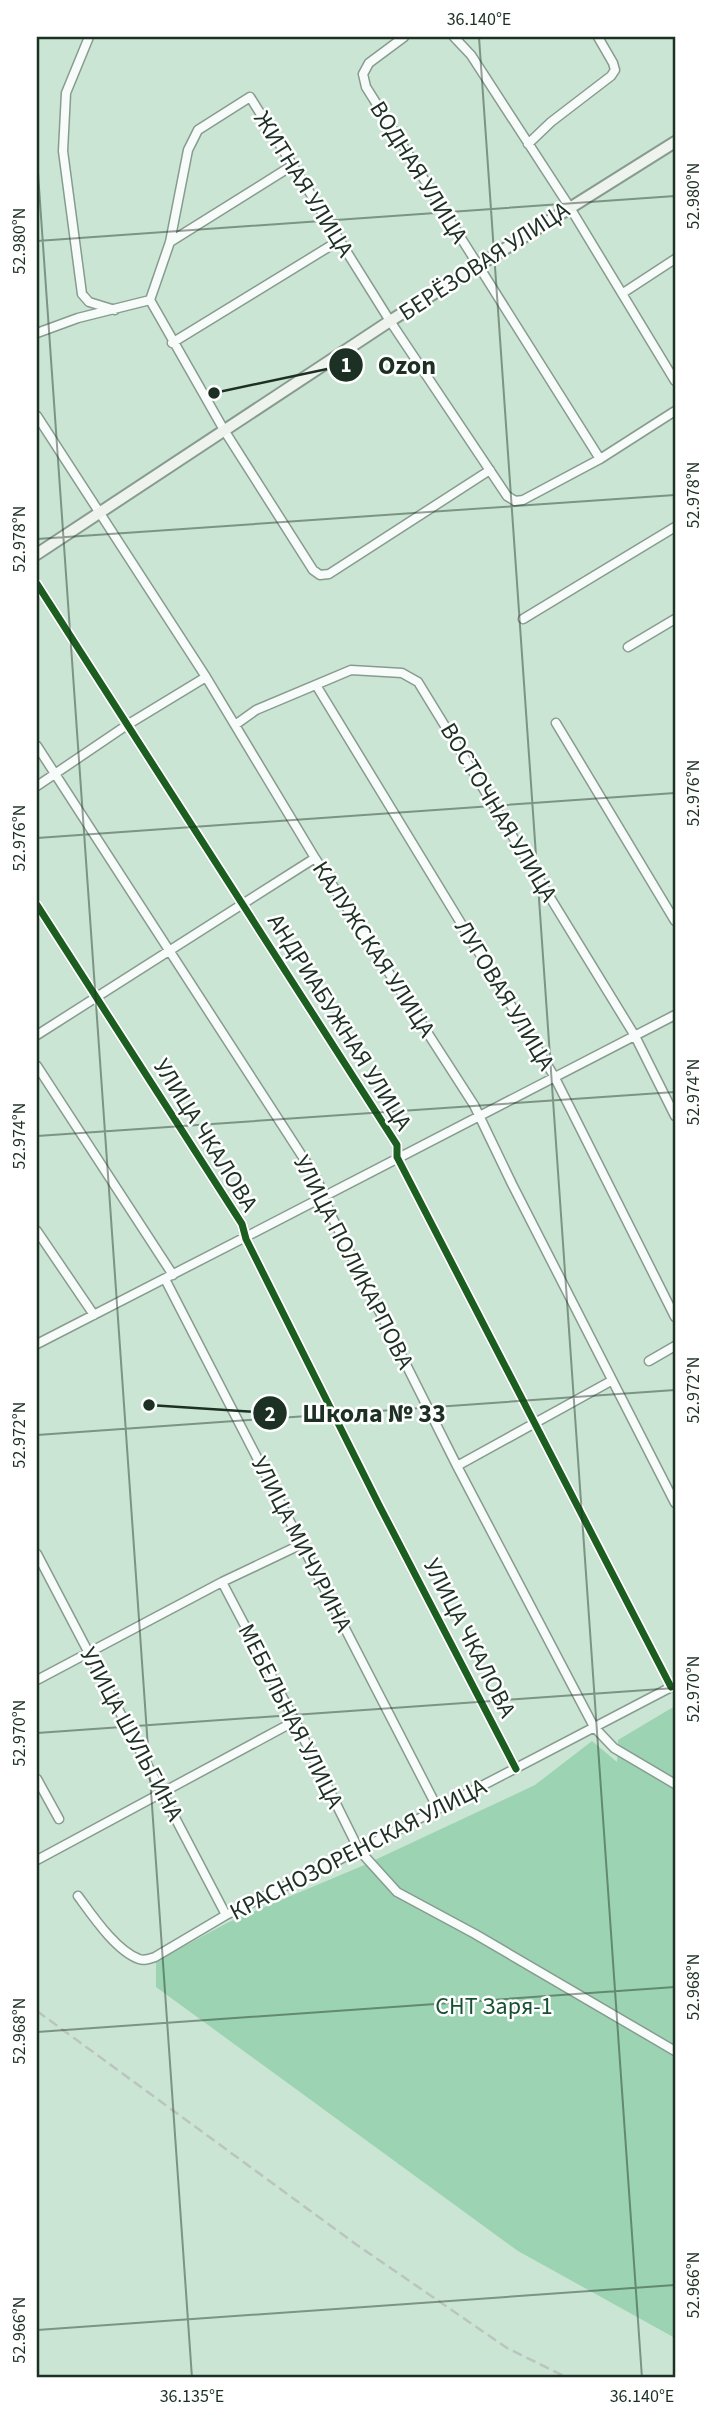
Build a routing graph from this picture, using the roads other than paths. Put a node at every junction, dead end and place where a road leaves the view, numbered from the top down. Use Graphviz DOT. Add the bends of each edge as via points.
graph roads {
  1 [pos="89,37"];
  2 [pos="404,37"];
  3 [pos="454,37"];
  4 [pos="598,37"];
  5 [pos="675,142"];
  6 [pos="528,144"];
  7 [pos="293,165"];
  8 [pos="569,206"];
  9 [pos="340,240"];
  10 [pos="170,242"];
  11 [pos="675,259"];
  12 [pos="477,266"];
  13 [pos="623,293"];
  14 [pos="149,300"];
  15 [pos="115,310"];
  16 [pos="390,321"];
  17 [pos="37,333"];
  18 [pos="172,342"];
  19 [pos="675,380"];
  20 [pos="675,411"];
  21 [pos="37,416"];
  22 [pos="224,430"];
  23 [pos="600,459"];
  24 [pos="490,470"];
  25 [pos="100,513"];
  26 [pos="675,527"];
  27 [pos="37,554"];
  28 [pos="37,584"];
  29 [pos="523,619"];
  30 [pos="675,619"];
  31 [pos="628,647"];
  32 [pos="206,677"];
  33 [pos="316,685"];
  34 [pos="556,723"];
  35 [pos="127,724"];
  36 [pos="235,725"];
  37 [pos="37,746"];
  38 [pos="55,774"];
  39 [pos="37,786"];
  40 [pos="315,858"];
  41 [pos="242,904"];
  42 [pos="37,905"];
  43 [pos="675,921"];
  44 [pos="167,950"];
  45 [pos="95,996"];
  46 [pos="675,1015"];
  47 [pos="37,1035"];
  48 [pos="635,1036"];
  49 [pos="37,1066"];
  50 [pos="554,1076"];
  51 [pos="479,1115"];
  52 [pos="675,1116"];
  53 [pos="397,1157"];
  54 [pos="324,1197"];
  55 [pos="37,1231"];
  56 [pos="246,1239"];
  57 [pos="169,1277"];
  58 [pos="94,1315"];
  59 [pos="675,1317"];
  60 [pos="37,1344"];
  61 [pos="675,1346"];
  62 [pos="649,1361"];
  63 [pos="611,1381"];
  64 [pos="534,1422"];
  65 [pos="457,1466"];
  66 [pos="675,1503"];
  67 [pos="302,1544"];
  68 [pos="37,1554"];
  69 [pos="222,1582"];
  70 [pos="89,1652"];
  71 [pos="37,1680"];
  72 [pos="673,1686"];
  73 [pos="295,1721"];
  74 [pos="594,1727"];
  75 [pos="516,1769"];
  76 [pos="37,1779"];
  77 [pos="675,1784"];
  78 [pos="164,1793"];
  79 [pos="438,1809"];
  80 [pos="59,1819"];
  81 [pos="359,1850"];
  82 [pos="37,1860"];
  83 [pos="78,1896"];
  84 [pos="226,1915"];
  85 [pos="675,2051"];
  1 -- 15 [label="street" via="66,93 63,151 82,294 89,302"];
  2 -- 12 [label="street, ВОДНАЯ УЛИЦА" via="369,63 363,74 366,87"];
  3 -- 6 [label="street" via="471,55"];
  4 -- 6 [label="street" via="615,70"];
  5 -- 8 [label="main road, БЕРЁЗОВАЯ УЛИЦА"];
  6 -- 8 [label="street"];
  7 -- 9 [label="street, ЖИТНАЯ УЛИЦА"];
  7 -- 10 [label="street"];
  7 -- 10 [label="street, ЖИТНАЯ УЛИЦА" via="250,97 204,125 188,150"];
  8 -- 12 [label="main road, БЕРЁЗОВАЯ УЛИЦА"];
  8 -- 13 [label="street"];
  9 -- 16 [label="street, ЖИТНАЯ УЛИЦА"];
  9 -- 18 [label="street"];
  10 -- 14 [label="street, ЖИТНАЯ УЛИЦА"];
  11 -- 13 [label="street"];
  12 -- 16 [label="main road, БЕРЁЗОВАЯ УЛИЦА"];
  12 -- 23 [label="street, ВОДНАЯ УЛИЦА"];
  13 -- 19 [label="street"];
  14 -- 15 [label="street"];
  14 -- 18 [label="street"];
  15 -- 17 [label="street"];
  16 -- 22 [label="main road, БЕРЁЗОВАЯ УЛИЦА"];
  16 -- 24 [label="street, ЖИТНАЯ УЛИЦА"];
  18 -- 22 [label="street"];
  20 -- 23 [label="street"];
  21 -- 25 [label="street, КАЛУЖСКАЯ УЛИЦА"];
  22 -- 24 [label="street" via="320,575 329,574"];
  22 -- 25 [label="main road, БЕРЁЗОВАЯ УЛИЦА"];
  23 -- 24 [label="street, ЖИТНАЯ УЛИЦА" via="515,501"];
  25 -- 27 [label="main road, БЕРЁЗОВАЯ УЛИЦА"];
  25 -- 32 [label="street, КАЛУЖСКАЯ УЛИЦА"];
  26 -- 29 [label="street"];
  28 -- 35 [label="street, АНДРИАБУЖНАЯ УЛИЦА"];
  30 -- 31 [label="street"];
  32 -- 35 [label="street"];
  32 -- 36 [label="street, КАЛУЖСКАЯ УЛИЦА"];
  33 -- 36 [label="street, ВОСТОЧНАЯ УЛИЦА" via="256,710"];
  33 -- 48 [label="street, ВОСТОЧНАЯ УЛИЦА" via="351,670 402,673 418,682"];
  33 -- 50 [label="street, ЛУГОВАЯ УЛИЦА"];
  34 -- 43 [label="street"];
  35 -- 38 [label="street"];
  35 -- 41 [label="street, АНДРИАБУЖНАЯ УЛИЦА"];
  36 -- 40 [label="street, КАЛУЖСКАЯ УЛИЦА"];
  37 -- 38 [label="street, УЛИЦА ПОЛИКАРПОВА"];
  38 -- 39 [label="street"];
  38 -- 44 [label="street, УЛИЦА ПОЛИКАРПОВА"];
  40 -- 41 [label="street"];
  40 -- 51 [label="street, КАЛУЖСКАЯ УЛИЦА"];
  41 -- 44 [label="street"];
  41 -- 53 [label="street, АНДРИАБУЖНАЯ УЛИЦА" via="397,1145"];
  42 -- 45 [label="street, УЛИЦА ЧКАЛОВА"];
  44 -- 45 [label="street"];
  44 -- 54 [label="street, УЛИЦА ПОЛИКАРПОВА" via="317,1179"];
  45 -- 47 [label="street"];
  45 -- 56 [label="street, УЛИЦА ЧКАЛОВА" via="242,1224"];
  46 -- 48 [label="street"];
  48 -- 50 [label="street"];
  48 -- 52 [label="street, ВОСТОЧНАЯ УЛИЦА"];
  49 -- 57 [label="street, УЛИЦА МИЧУРИНА"];
  50 -- 51 [label="street"];
  50 -- 59 [label="street, ЛУГОВАЯ УЛИЦА"];
  51 -- 53 [label="street"];
  51 -- 63 [label="street, КАЛУЖСКАЯ УЛИЦА"];
  53 -- 54 [label="street"];
  53 -- 64 [label="street, АНДРИАБУЖНАЯ УЛИЦА"];
  54 -- 56 [label="street"];
  54 -- 65 [label="street, УЛИЦА ПОЛИКАРПОВА"];
  55 -- 58 [label="street"];
  56 -- 57 [label="street"];
  56 -- 75 [label="street, УЛИЦА ЧКАЛОВА"];
  57 -- 58 [label="street"];
  57 -- 67 [label="street, УЛИЦА МИЧУРИНА"];
  58 -- 60 [label="street"];
  61 -- 62 [label="street"];
  63 -- 64 [label="street"];
  63 -- 66 [label="street, КАЛУЖСКАЯ УЛИЦА"];
  64 -- 65 [label="street"];
  64 -- 72 [label="street, АНДРИАБУЖНАЯ УЛИЦА"];
  65 -- 74 [label="street, УЛИЦА ПОЛИКАРПОВА"];
  67 -- 69 [label="street"];
  67 -- 79 [label="street, УЛИЦА МИЧУРИНА"];
  68 -- 70 [label="street, УЛИЦА ШУЛЬГИНА"];
  69 -- 70 [label="street"];
  69 -- 73 [label="street, МЕБЕЛЬНАЯ УЛИЦА"];
  70 -- 71 [label="street"];
  70 -- 78 [label="street, УЛИЦА ШУЛЬГИНА"];
  72 -- 74 [label="street, КРАСНОЗОРЕНСКАЯ УЛИЦА"];
  73 -- 78 [label="street"];
  73 -- 81 [label="street, МЕБЕЛЬНАЯ УЛИЦА"];
  74 -- 75 [label="street, КРАСНОЗОРЕНСКАЯ УЛИЦА"];
  74 -- 77 [label="street, УЛИЦА ПОЛИКАРПОВА" via="614,1748"];
  75 -- 79 [label="street, КРАСНОЗОРЕНСКАЯ УЛИЦА"];
  76 -- 80 [label="street"];
  78 -- 82 [label="street"];
  78 -- 84 [label="street, УЛИЦА ШУЛЬГИНА"];
  79 -- 81 [label="street, КРАСНОЗОРЕНСКАЯ УЛИЦА"];
  81 -- 84 [label="street, КРАСНОЗОРЕНСКАЯ УЛИЦА"];
  81 -- 85 [label="street, МЕБЕЛЬНАЯ УЛИЦА" via="397,1892"];
  83 -- 84 [label="street, КРАСНОЗОРЕНСКАЯ УЛИЦА" via="99,1924 137,1959 155,1957"];
}
